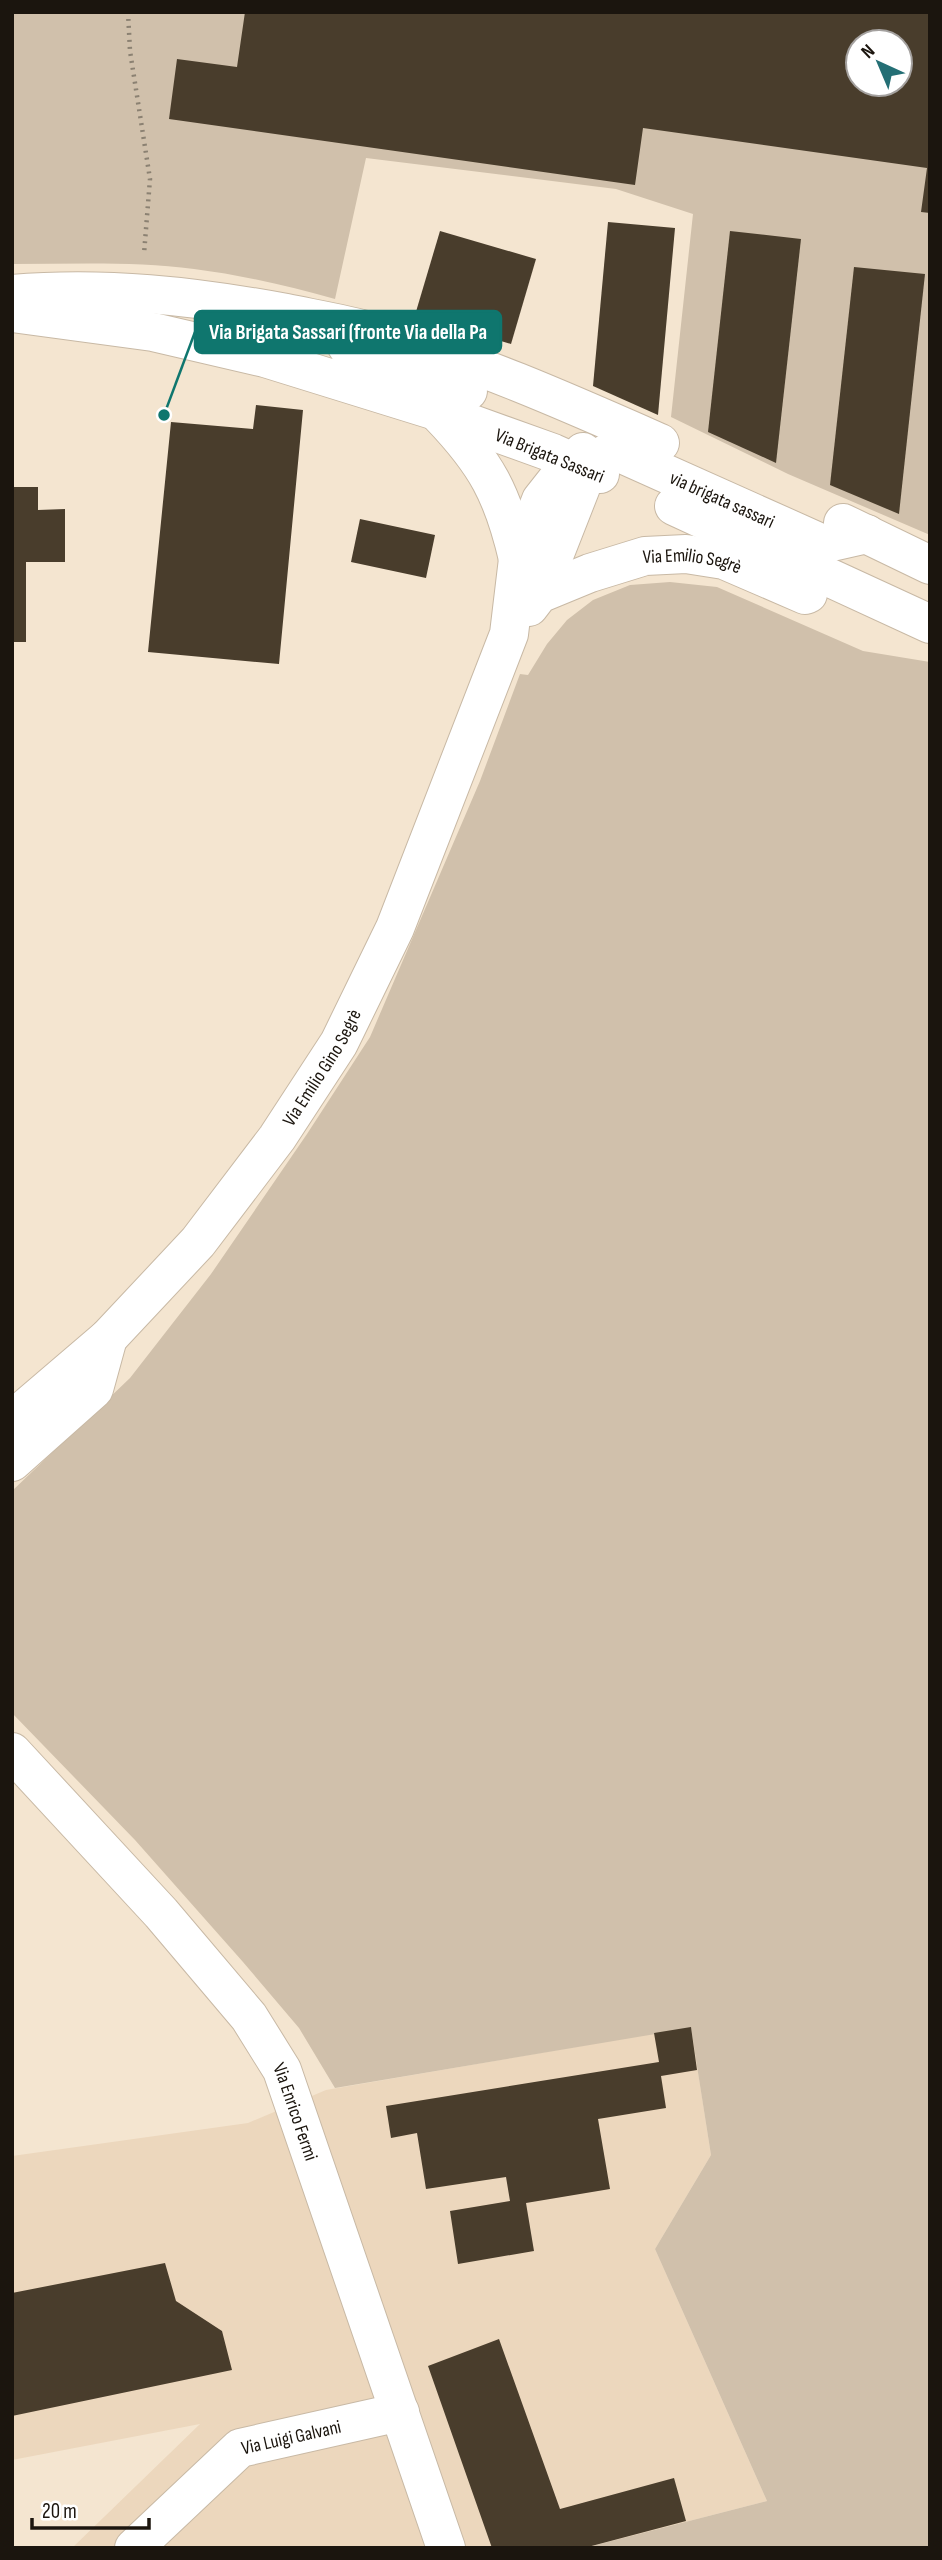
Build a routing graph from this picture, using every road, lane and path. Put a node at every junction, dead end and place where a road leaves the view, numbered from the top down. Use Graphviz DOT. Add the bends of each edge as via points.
graph roads {
  1 [pos="128,12"];
  2 [pos="151,294"];
  3 [pos="12,295"];
  4 [pos="12,313"];
  5 [pos="332,323"];
  6 [pos="436,411"];
  7 [pos="583,466"];
  8 [pos="867,534"];
  9 [pos="518,559"];
  10 [pos="930,565"];
  11 [pos="843,584"];
  12 [pos="539,594"];
  13 [pos="930,624"];
  14 [pos="509,634"];
  15 [pos="108,1338"];
  16 [pos="12,1420"];
  17 [pos="12,1462"];
  18 [pos="12,1752"];
  19 [pos="400,2412"];
  20 [pos="134,2548"];
  21 [pos="446,2548"];
  1 -- 2 [label="path" via="150,179"];
  2 -- 3 [label="street, Via Brigata Sassari" via="51,291"];
  2 -- 5 [label="street, Via Brigata Sassari" via="223,301"];
  4 -- 6 [label="street, Via Brigata Sassari" via="153,332 265,358"];
  5 -- 7 [label="street" via="352,354 470,391 583,440"];
  5 -- 8 [label="street, Via Brigata Sassari" via="487,371"];
  6 -- 7 [label="street, Via Brigata Sassari"];
  6 -- 9 [label="street" via="486,470 500,498"];
  7 -- 8 [label="street, via brigata sassari" via="613,450 823,544"];
  7 -- 9 [label="street" via="556,481 541,500"];
  7 -- 11 [label="street, Via Brigata Sassari"];
  7 -- 12 [label="street" via="581,486"];
  8 -- 10 [label="street, Via Brigata Sassari"];
  9 -- 14 [label="street"];
  11 -- 12 [label="street, Via Emilio Segrè" via="805,595 724,560 686,554 645,556"];
  11 -- 13 [label="street, Via Brigata Sassari"];
  12 -- 14 [label="street"];
  14 -- 15 [label="street, Via Emilio Gino Segrè" via="395,928 339,1043 276,1138 198,1242"];
  15 -- 16 [label="street, Via Emilio Gino Segrè"];
  15 -- 17 [label="street" via="94,1390"];
  18 -- 19 [label="street, Via Enrico Fermi" via="161,1913 249,2017 282,2070"];
  19 -- 20 [label="street, Via Luigi Galvani" via="240,2448"];
  19 -- 21 [label="street, Via Enrico Fermi"];
}
